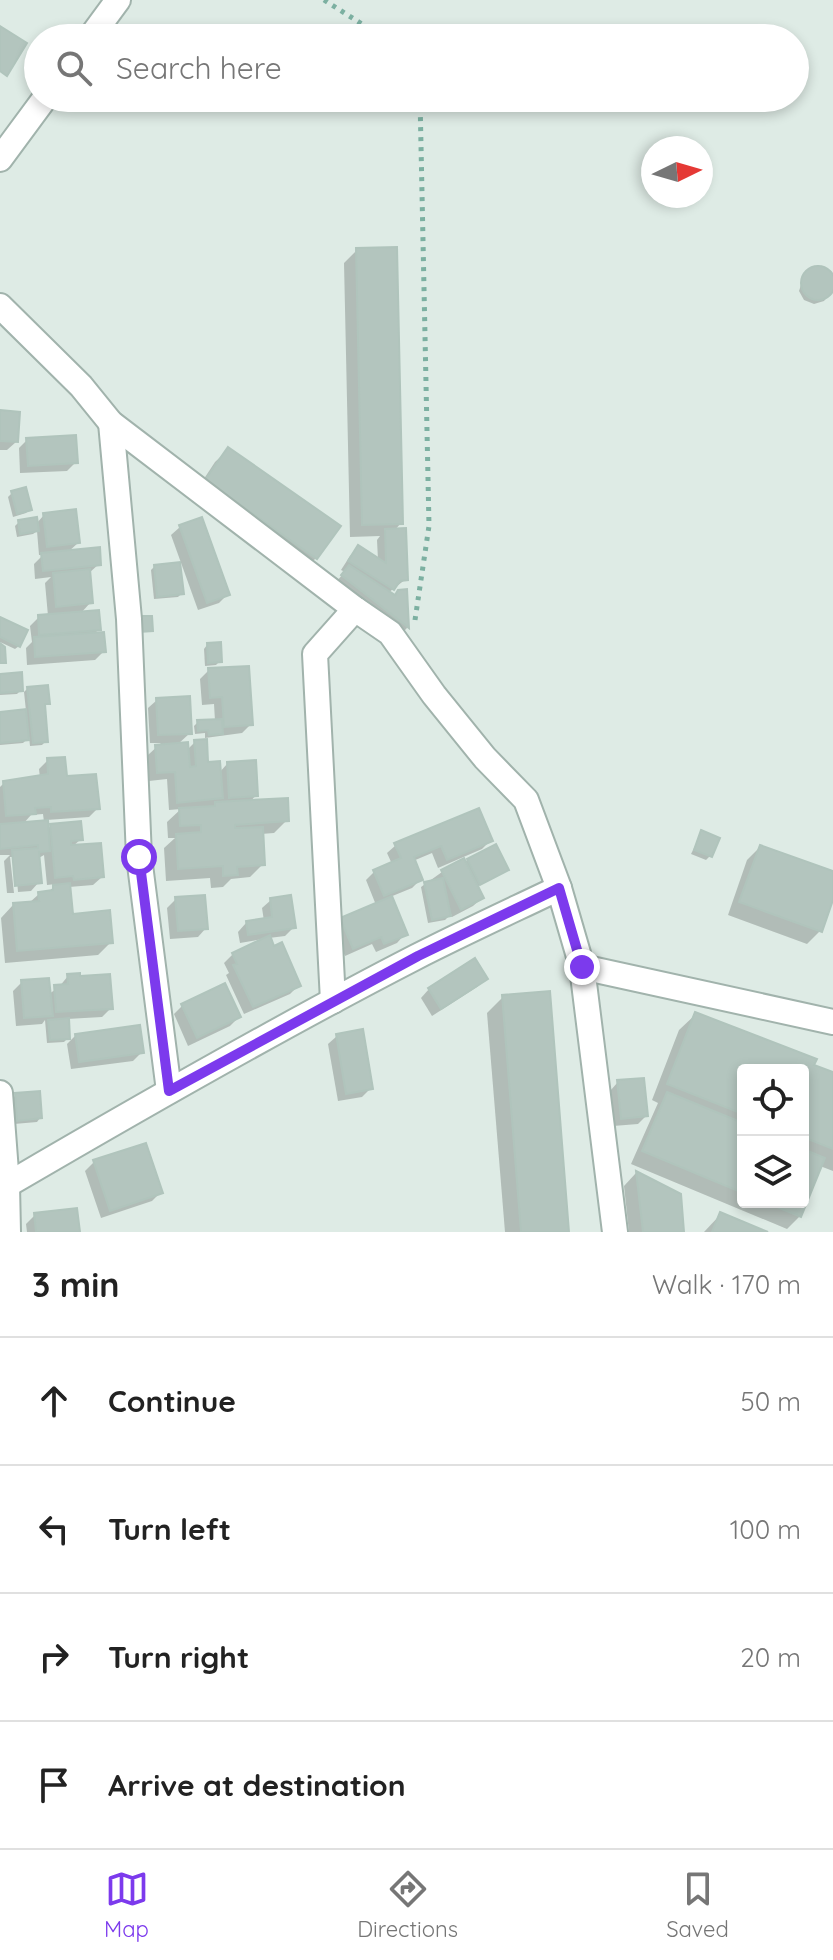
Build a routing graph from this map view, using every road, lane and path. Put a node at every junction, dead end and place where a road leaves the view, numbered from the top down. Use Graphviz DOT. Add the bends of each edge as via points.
graph roads {
  1 [pos="118,0"];
  2 [pos="324,0"];
  3 [pos="100,24"];
  4 [pos="362,24"];
  5 [pos="35,112"];
  6 [pos="420,112"];
  7 [pos="0,159"];
  8 [pos="0,306"];
  9 [pos="111,423"];
  10 [pos="355,609"];
  11 [pos="409,660"];
  12 [pos="559,888"];
  13 [pos="582,967"];
  14 [pos="333,1001"];
  15 [pos="833,1022"];
  16 [pos="169,1091"];
  17 [pos="0,1093"];
  18 [pos="7,1185"];
  19 [pos="8,1232"];
  20 [pos="615,1232"];
  1 -- 3 [label="street"];
  2 -- 4 [label="path"];
  5 -- 7 [label="street"];
  6 -- 11 [label="path" via="429,526"];
  8 -- 9 [label="street"];
  9 -- 10 [label="street"];
  9 -- 16 [label="street" via="129,619 139,857"];
  10 -- 11 [label="street" via="390,633"];
  10 -- 14 [label="street" via="315,654"];
  11 -- 12 [label="street" via="485,758 526,800"];
  12 -- 13 [label="street"];
  12 -- 14 [label="street"];
  13 -- 15 [label="street"];
  13 -- 20 [label="street"];
  14 -- 16 [label="street"];
  16 -- 18 [label="street"];
  17 -- 18 [label="street"];
  18 -- 19 [label="street"];
}
